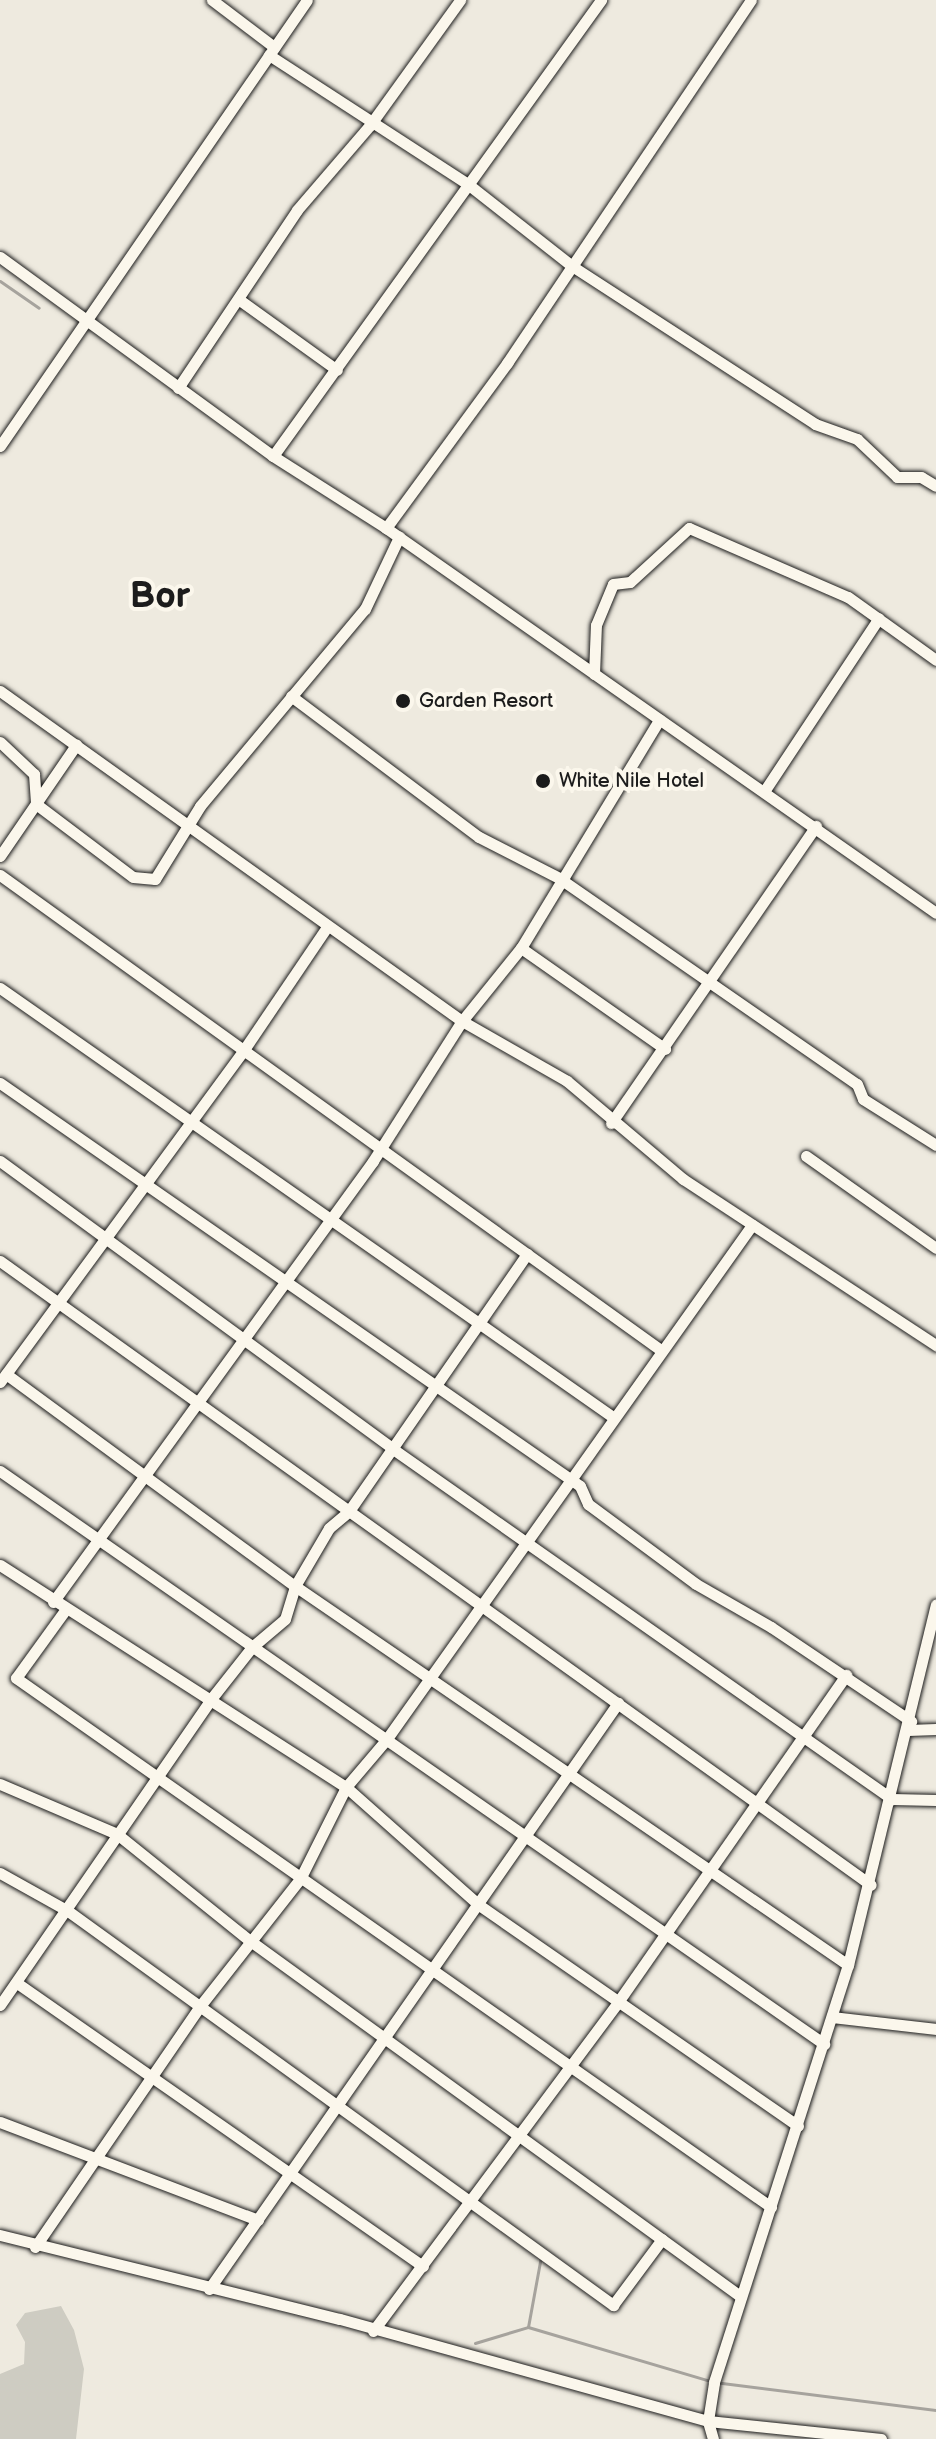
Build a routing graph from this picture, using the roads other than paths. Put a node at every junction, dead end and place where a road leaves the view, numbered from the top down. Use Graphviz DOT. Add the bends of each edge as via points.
graph roads {
  1 [pos="212,0"];
  2 [pos="307,0"];
  3 [pos="460,0"];
  4 [pos="601,0"];
  5 [pos="751,0"];
  6 [pos="271,51"];
  7 [pos="370,125"];
  8 [pos="469,185"];
  9 [pos="0,257"];
  10 [pos="572,266"];
  11 [pos="241,301"];
  12 [pos="90,322"];
  13 [pos="337,370"];
  14 [pos="178,388"];
  15 [pos="0,446"];
  16 [pos="273,456"];
  17 [pos="936,486"];
  18 [pos="386,528"];
  19 [pos="399,537"];
  20 [pos="879,618"];
  21 [pos="936,660"];
  22 [pos="594,674"];
  23 [pos="0,691"];
  24 [pos="291,696"];
  25 [pos="659,720"];
  26 [pos="0,742"];
  27 [pos="76,745"];
  28 [pos="765,790"];
  29 [pos="36,804"];
  30 [pos="188,823"];
  31 [pos="816,826"];
  32 [pos="0,856"];
  33 [pos="0,875"];
  34 [pos="559,878"];
  35 [pos="936,913"];
  36 [pos="327,927"];
  37 [pos="521,948"];
  38 [pos="711,982"];
  39 [pos="0,988"];
  40 [pos="462,1021"];
  41 [pos="665,1049"];
  42 [pos="243,1051"];
  43 [pos="0,1083"];
  44 [pos="191,1121"];
  45 [pos="611,1123"];
  46 [pos="936,1145"];
  47 [pos="381,1149"];
  48 [pos="806,1156"];
  49 [pos="0,1161"];
  50 [pos="145,1185"];
  51 [pos="331,1217"];
  52 [pos="752,1225"];
  53 [pos="107,1238"];
  54 [pos="936,1248"];
  55 [pos="527,1254"];
  56 [pos="0,1261"];
  57 [pos="283,1282"];
  58 [pos="58,1302"];
  59 [pos="480,1323"];
  60 [pos="243,1336"];
  61 [pos="936,1345"];
  62 [pos="662,1351"];
  63 [pos="3,1378"];
  64 [pos="437,1387"];
  65 [pos="195,1401"];
  66 [pos="613,1417"];
  67 [pos="393,1449"];
  68 [pos="0,1471"];
  69 [pos="143,1472"];
  70 [pos="569,1478"];
  71 [pos="349,1511"];
  72 [pos="96,1537"];
  73 [pos="524,1543"];
  74 [pos="0,1565"];
  75 [pos="295,1586"];
  76 [pos="53,1602"];
  77 [pos="480,1605"];
  78 [pos="66,1609"];
  79 [pos="935,1611"];
  80 [pos="252,1647"];
  81 [pos="846,1675"];
  82 [pos="430,1678"];
  83 [pos="211,1699"];
  84 [pos="618,1703"];
  85 [pos="910,1725"];
  86 [pos="936,1729"];
  87 [pos="803,1737"];
  88 [pos="386,1740"];
  89 [pos="569,1775"];
  90 [pos="159,1780"];
  91 [pos="0,1784"];
  92 [pos="346,1787"];
  93 [pos="892,1799"];
  94 [pos="936,1800"];
  95 [pos="759,1804"];
  96 [pos="117,1834"];
  97 [pos="526,1837"];
  98 [pos="711,1872"];
  99 [pos="0,1873"];
  100 [pos="300,1879"];
  101 [pos="871,1885"];
  102 [pos="479,1905"];
  103 [pos="68,1911"];
  104 [pos="666,1934"];
  105 [pos="249,1940"];
  106 [pos="848,1965"];
  107 [pos="432,1971"];
  108 [pos="17,1983"];
  109 [pos="618,2002"];
  110 [pos="0,2005"];
  111 [pos="200,2006"];
  112 [pos="832,2017"];
  113 [pos="936,2029"];
  114 [pos="386,2038"];
  115 [pos="824,2044"];
  116 [pos="570,2067"];
  117 [pos="153,2076"];
  118 [pos="340,2103"];
  119 [pos="0,2122"];
  120 [pos="798,2126"];
  121 [pos="520,2136"];
  122 [pos="94,2160"];
  123 [pos="290,2175"];
  124 [pos="472,2201"];
  125 [pos="771,2207"];
  126 [pos="258,2220"];
  127 [pos="0,2235"];
  128 [pos="662,2239"];
  129 [pos="35,2247"];
  130 [pos="423,2266"];
  131 [pos="209,2289"];
  132 [pos="740,2296"];
  133 [pos="373,2331"];
  134 [pos="708,2421"];
  135 [pos="713,2439"];
  136 [pos="881,2439"];
  1 -- 6 [label="street"];
  2 -- 6 [label="street"];
  3 -- 7 [label="street"];
  4 -- 8 [label="street"];
  5 -- 10 [label="street"];
  6 -- 7 [label="street"];
  6 -- 12 [label="street"];
  7 -- 8 [label="street"];
  7 -- 11 [label="street" via="297,210"];
  8 -- 10 [label="street"];
  8 -- 13 [label="street"];
  9 -- 12 [label="street"];
  10 -- 17 [label="street" via="815,424 857,439 897,477 921,477"];
  10 -- 18 [label="street"];
  11 -- 13 [label="street"];
  11 -- 14 [label="street"];
  12 -- 14 [label="street"];
  12 -- 15 [label="street"];
  13 -- 16 [label="street"];
  14 -- 16 [label="street"];
  16 -- 18 [label="street"];
  18 -- 19 [label="street"];
  19 -- 22 [label="street"];
  19 -- 24 [label="street" via="365,609"];
  20 -- 21 [label="street"];
  20 -- 22 [label="street" via="848,597 689,528 630,582 613,584 596,625"];
  20 -- 28 [label="street"];
  22 -- 25 [label="street"];
  23 -- 27 [label="street"];
  24 -- 30 [label="street"];
  24 -- 34 [label="street" via="479,837"];
  25 -- 28 [label="street"];
  25 -- 34 [label="street"];
  26 -- 29 [label="street" via="34,774"];
  27 -- 29 [label="street"];
  27 -- 30 [label="street"];
  28 -- 31 [label="street"];
  29 -- 30 [label="street" via="99,855 145,882 163,870"];
  29 -- 32 [label="street"];
  30 -- 36 [label="street"];
  31 -- 35 [label="street"];
  31 -- 38 [label="street"];
  33 -- 42 [label="street"];
  34 -- 37 [label="street"];
  34 -- 38 [label="street"];
  36 -- 40 [label="street"];
  36 -- 42 [label="street"];
  37 -- 40 [label="street"];
  37 -- 41 [label="street"];
  38 -- 41 [label="street"];
  38 -- 46 [label="street" via="857,1084 863,1099"];
  39 -- 44 [label="street"];
  40 -- 45 [label="street" via="550,1069"];
  40 -- 47 [label="street"];
  41 -- 45 [label="street"];
  42 -- 44 [label="street"];
  42 -- 47 [label="street"];
  43 -- 50 [label="street"];
  44 -- 50 [label="street"];
  44 -- 51 [label="street"];
  45 -- 52 [label="street"];
  47 -- 51 [label="street"];
  47 -- 55 [label="street"];
  48 -- 54 [label="street"];
  49 -- 53 [label="street"];
  50 -- 53 [label="street"];
  50 -- 57 [label="street"];
  51 -- 57 [label="street"];
  51 -- 59 [label="street"];
  52 -- 61 [label="street"];
  52 -- 62 [label="street"];
  53 -- 58 [label="street"];
  53 -- 60 [label="street"];
  55 -- 59 [label="street"];
  55 -- 62 [label="street"];
  56 -- 58 [label="street"];
  57 -- 60 [label="street"];
  57 -- 64 [label="street"];
  58 -- 63 [label="street"];
  58 -- 65 [label="street"];
  59 -- 64 [label="street"];
  59 -- 66 [label="street"];
  60 -- 65 [label="street"];
  60 -- 67 [label="street"];
  62 -- 66 [label="street"];
  63 -- 69 [label="street"];
  64 -- 67 [label="street"];
  64 -- 70 [label="street"];
  65 -- 69 [label="street"];
  65 -- 71 [label="street"];
  66 -- 70 [label="street"];
  67 -- 71 [label="street"];
  67 -- 73 [label="street"];
  68 -- 72 [label="street"];
  69 -- 72 [label="street"];
  69 -- 75 [label="street"];
  70 -- 73 [label="street"];
  70 -- 81 [label="street" via="580,1486 588,1504 696,1584"];
  71 -- 75 [label="street" via="329,1528"];
  71 -- 77 [label="street"];
  72 -- 76 [label="street"];
  72 -- 80 [label="street"];
  73 -- 77 [label="street"];
  73 -- 87 [label="street"];
  74 -- 76 [label="street"];
  75 -- 80 [label="street" via="285,1619"];
  75 -- 82 [label="street"];
  76 -- 78 [label="street"];
  77 -- 82 [label="street"];
  77 -- 84 [label="street"];
  78 -- 83 [label="street"];
  78 -- 90 [label="street" via="16,1678"];
  79 -- 85 [label="street"];
  80 -- 83 [label="street"];
  80 -- 88 [label="street"];
  81 -- 85 [label="street"];
  81 -- 87 [label="street"];
  82 -- 88 [label="street"];
  82 -- 89 [label="street"];
  83 -- 90 [label="street"];
  83 -- 92 [label="street"];
  84 -- 89 [label="street"];
  84 -- 95 [label="street"];
  85 -- 86 [label="street"];
  85 -- 93 [label="street"];
  87 -- 93 [label="street"];
  87 -- 95 [label="street"];
  88 -- 92 [label="street"];
  88 -- 97 [label="street"];
  89 -- 97 [label="street"];
  89 -- 98 [label="street"];
  90 -- 96 [label="street"];
  90 -- 100 [label="street"];
  91 -- 96 [label="street"];
  92 -- 100 [label="street"];
  92 -- 102 [label="street"];
  93 -- 94 [label="street"];
  93 -- 101 [label="street"];
  95 -- 98 [label="street"];
  95 -- 101 [label="street"];
  96 -- 103 [label="street"];
  96 -- 105 [label="street"];
  97 -- 102 [label="street"];
  97 -- 104 [label="street"];
  98 -- 104 [label="street"];
  98 -- 106 [label="street"];
  99 -- 103 [label="street"];
  100 -- 105 [label="street"];
  100 -- 107 [label="street"];
  101 -- 106 [label="street"];
  102 -- 107 [label="street"];
  102 -- 109 [label="street"];
  103 -- 108 [label="street"];
  103 -- 111 [label="street"];
  104 -- 109 [label="street"];
  104 -- 115 [label="street"];
  105 -- 111 [label="street"];
  105 -- 114 [label="street"];
  106 -- 112 [label="street"];
  107 -- 114 [label="street"];
  107 -- 116 [label="street"];
  108 -- 110 [label="street"];
  108 -- 117 [label="street"];
  109 -- 116 [label="street"];
  109 -- 120 [label="street"];
  111 -- 117 [label="street"];
  111 -- 118 [label="street"];
  112 -- 113 [label="street"];
  112 -- 115 [label="street"];
  114 -- 118 [label="street"];
  114 -- 121 [label="street"];
  115 -- 120 [label="street"];
  116 -- 121 [label="street"];
  116 -- 125 [label="street"];
  117 -- 122 [label="street"];
  117 -- 123 [label="street"];
  118 -- 123 [label="street"];
  118 -- 124 [label="street"];
  119 -- 122 [label="street"];
  120 -- 125 [label="street"];
  121 -- 124 [label="street"];
  121 -- 128 [label="street"];
  122 -- 126 [label="street"];
  122 -- 129 [label="street"];
  123 -- 126 [label="street"];
  123 -- 130 [label="street"];
  124 -- 128 [label="street" via="613,2305"];
  124 -- 130 [label="street"];
  125 -- 132 [label="street"];
  126 -- 131 [label="street"];
  127 -- 129 [label="street"];
  128 -- 132 [label="street"];
  129 -- 131 [label="street"];
  130 -- 133 [label="street"];
  131 -- 133 [label="street"];
  132 -- 134 [label="street"];
  133 -- 134 [label="street"];
  134 -- 135 [label="street"];
  134 -- 136 [label="street"];
}
